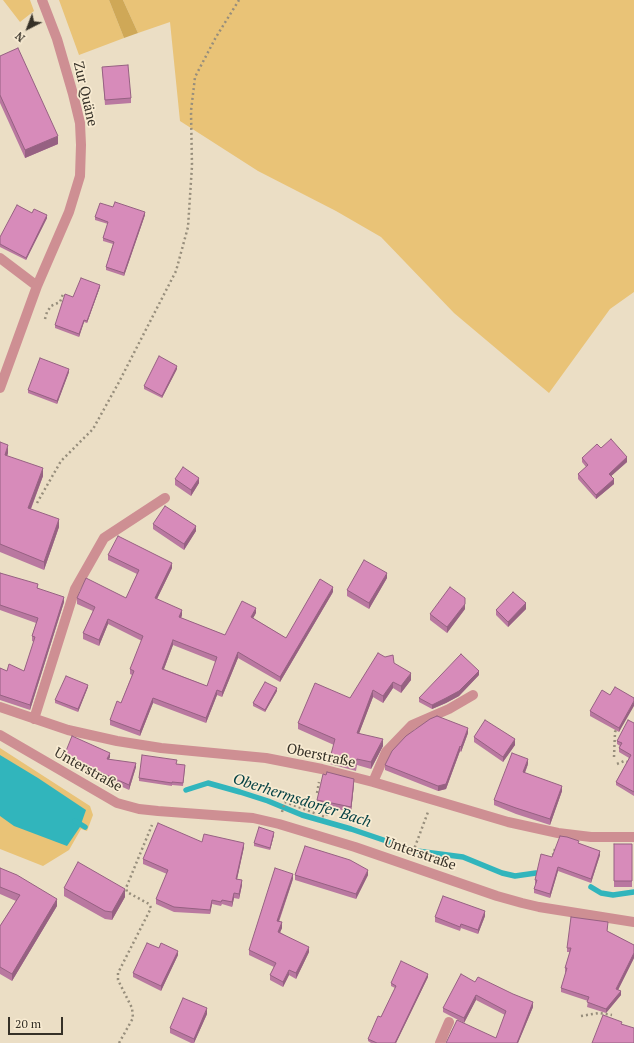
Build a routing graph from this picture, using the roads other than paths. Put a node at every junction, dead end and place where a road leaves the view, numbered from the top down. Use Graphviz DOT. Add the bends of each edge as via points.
graph roads {
  1 [pos="42,0"];
  2 [pos="0,258"];
  3 [pos="37,286"];
  4 [pos="0,388"];
  5 [pos="165,498"];
  6 [pos="474,696"];
  7 [pos="0,708"];
  8 [pos="34,719"];
  9 [pos="0,735"];
  10 [pos="373,782"];
  11 [pos="634,837"];
  12 [pos="634,922"];
  13 [pos="449,1022"];
  14 [pos="440,1043"];
  1 -- 3 [label="street, Zur Quäne" via="57,39 73,94 80,123 81,145 80,176 70,212"];
  2 -- 3 [label="street"];
  3 -- 4 [label="street, Zur Quäne"];
  5 -- 8 [label="street" via="104,538 76,589"];
  6 -- 10 [label="street" via="412,725 386,752"];
  7 -- 8 [label="street, Oberstraße"];
  8 -- 10 [label="street, Oberstraße" via="117,741 266,758"];
  9 -- 12 [label="street, Unterstraße" via="117,803 138,809 253,818 355,847 522,903"];
  10 -- 11 [label="street, Oberstraße" via="508,822 558,833"];
  13 -- 14 [label="street"];
}
